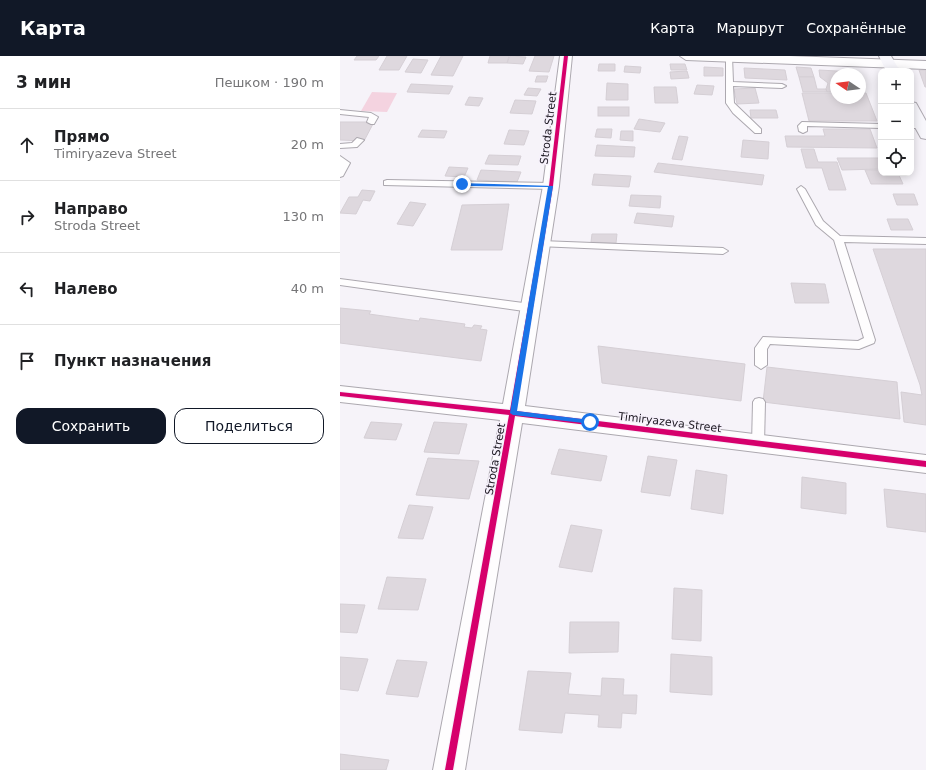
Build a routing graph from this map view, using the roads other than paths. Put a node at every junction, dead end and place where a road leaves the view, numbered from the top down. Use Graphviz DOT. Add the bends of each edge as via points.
graph roads {
  1 [pos="566,56"];
  2 [pos="686,56"];
  3 [pos="729,57"];
  4 [pos="889,64"];
  5 [pos="926,65"];
  6 [pos="729,84"];
  7 [pos="782,86"];
  8 [pos="340,112"];
  9 [pos="914,114"];
  10 [pos="371,122"];
  11 [pos="878,126"];
  12 [pos="920,129"];
  13 [pos="758,131"];
  14 [pos="803,131"];
  15 [pos="360,140"];
  16 [pos="340,146"];
  17 [pos="340,159"];
  18 [pos="340,174"];
  19 [pos="387,183"];
  20 [pos="551,186"];
  21 [pos="801,189"];
  22 [pos="838,239"];
  23 [pos="926,241"];
  24 [pos="541,244"];
  25 [pos="722,252"];
  26 [pos="340,282"];
  27 [pos="531,308"];
  28 [pos="761,365"];
  29 [pos="340,394"];
  30 [pos="759,402"];
  31 [pos="513,413"];
  32 [pos="758,444"];
  33 [pos="926,464"];
  34 [pos="449,770"];
  1 -- 20 [label="street, Stroda Street"];
  2 -- 3 [label="street"];
  3 -- 4 [label="street"];
  3 -- 6 [label="lane"];
  4 -- 5 [label="street"];
  6 -- 7 [label="lane"];
  6 -- 13 [label="lane" via="730,103"];
  8 -- 10 [label="lane" via="371,115 374,117"];
  9 -- 12 [label="main road"];
  11 -- 14 [label="lane" via="806,124 802,126"];
  15 -- 16 [label="lane" via="354,145"];
  17 -- 18 [label="lane" via="346,163"];
  19 -- 20 [label="lane"];
  20 -- 24 [label="street, Stroda Street"];
  21 -- 22 [label="lane" via="819,223"];
  22 -- 23 [label="lane"];
  22 -- 28 [label="lane" via="870,340 860,345 767,340 761,348"];
  24 -- 25 [label="lane"];
  24 -- 27 [label="street, Stroda Street"];
  26 -- 27 [label="lane"];
  27 -- 31 [label="street, Stroda Street"];
  29 -- 31 [label="street, Timiryazeva Street"];
  30 -- 32 [label="lane"];
  31 -- 32 [label="street, Timiryazeva Street"];
  31 -- 34 [label="street, Stroda Street"];
  32 -- 33 [label="street, Timiryazeva Street"];
}
